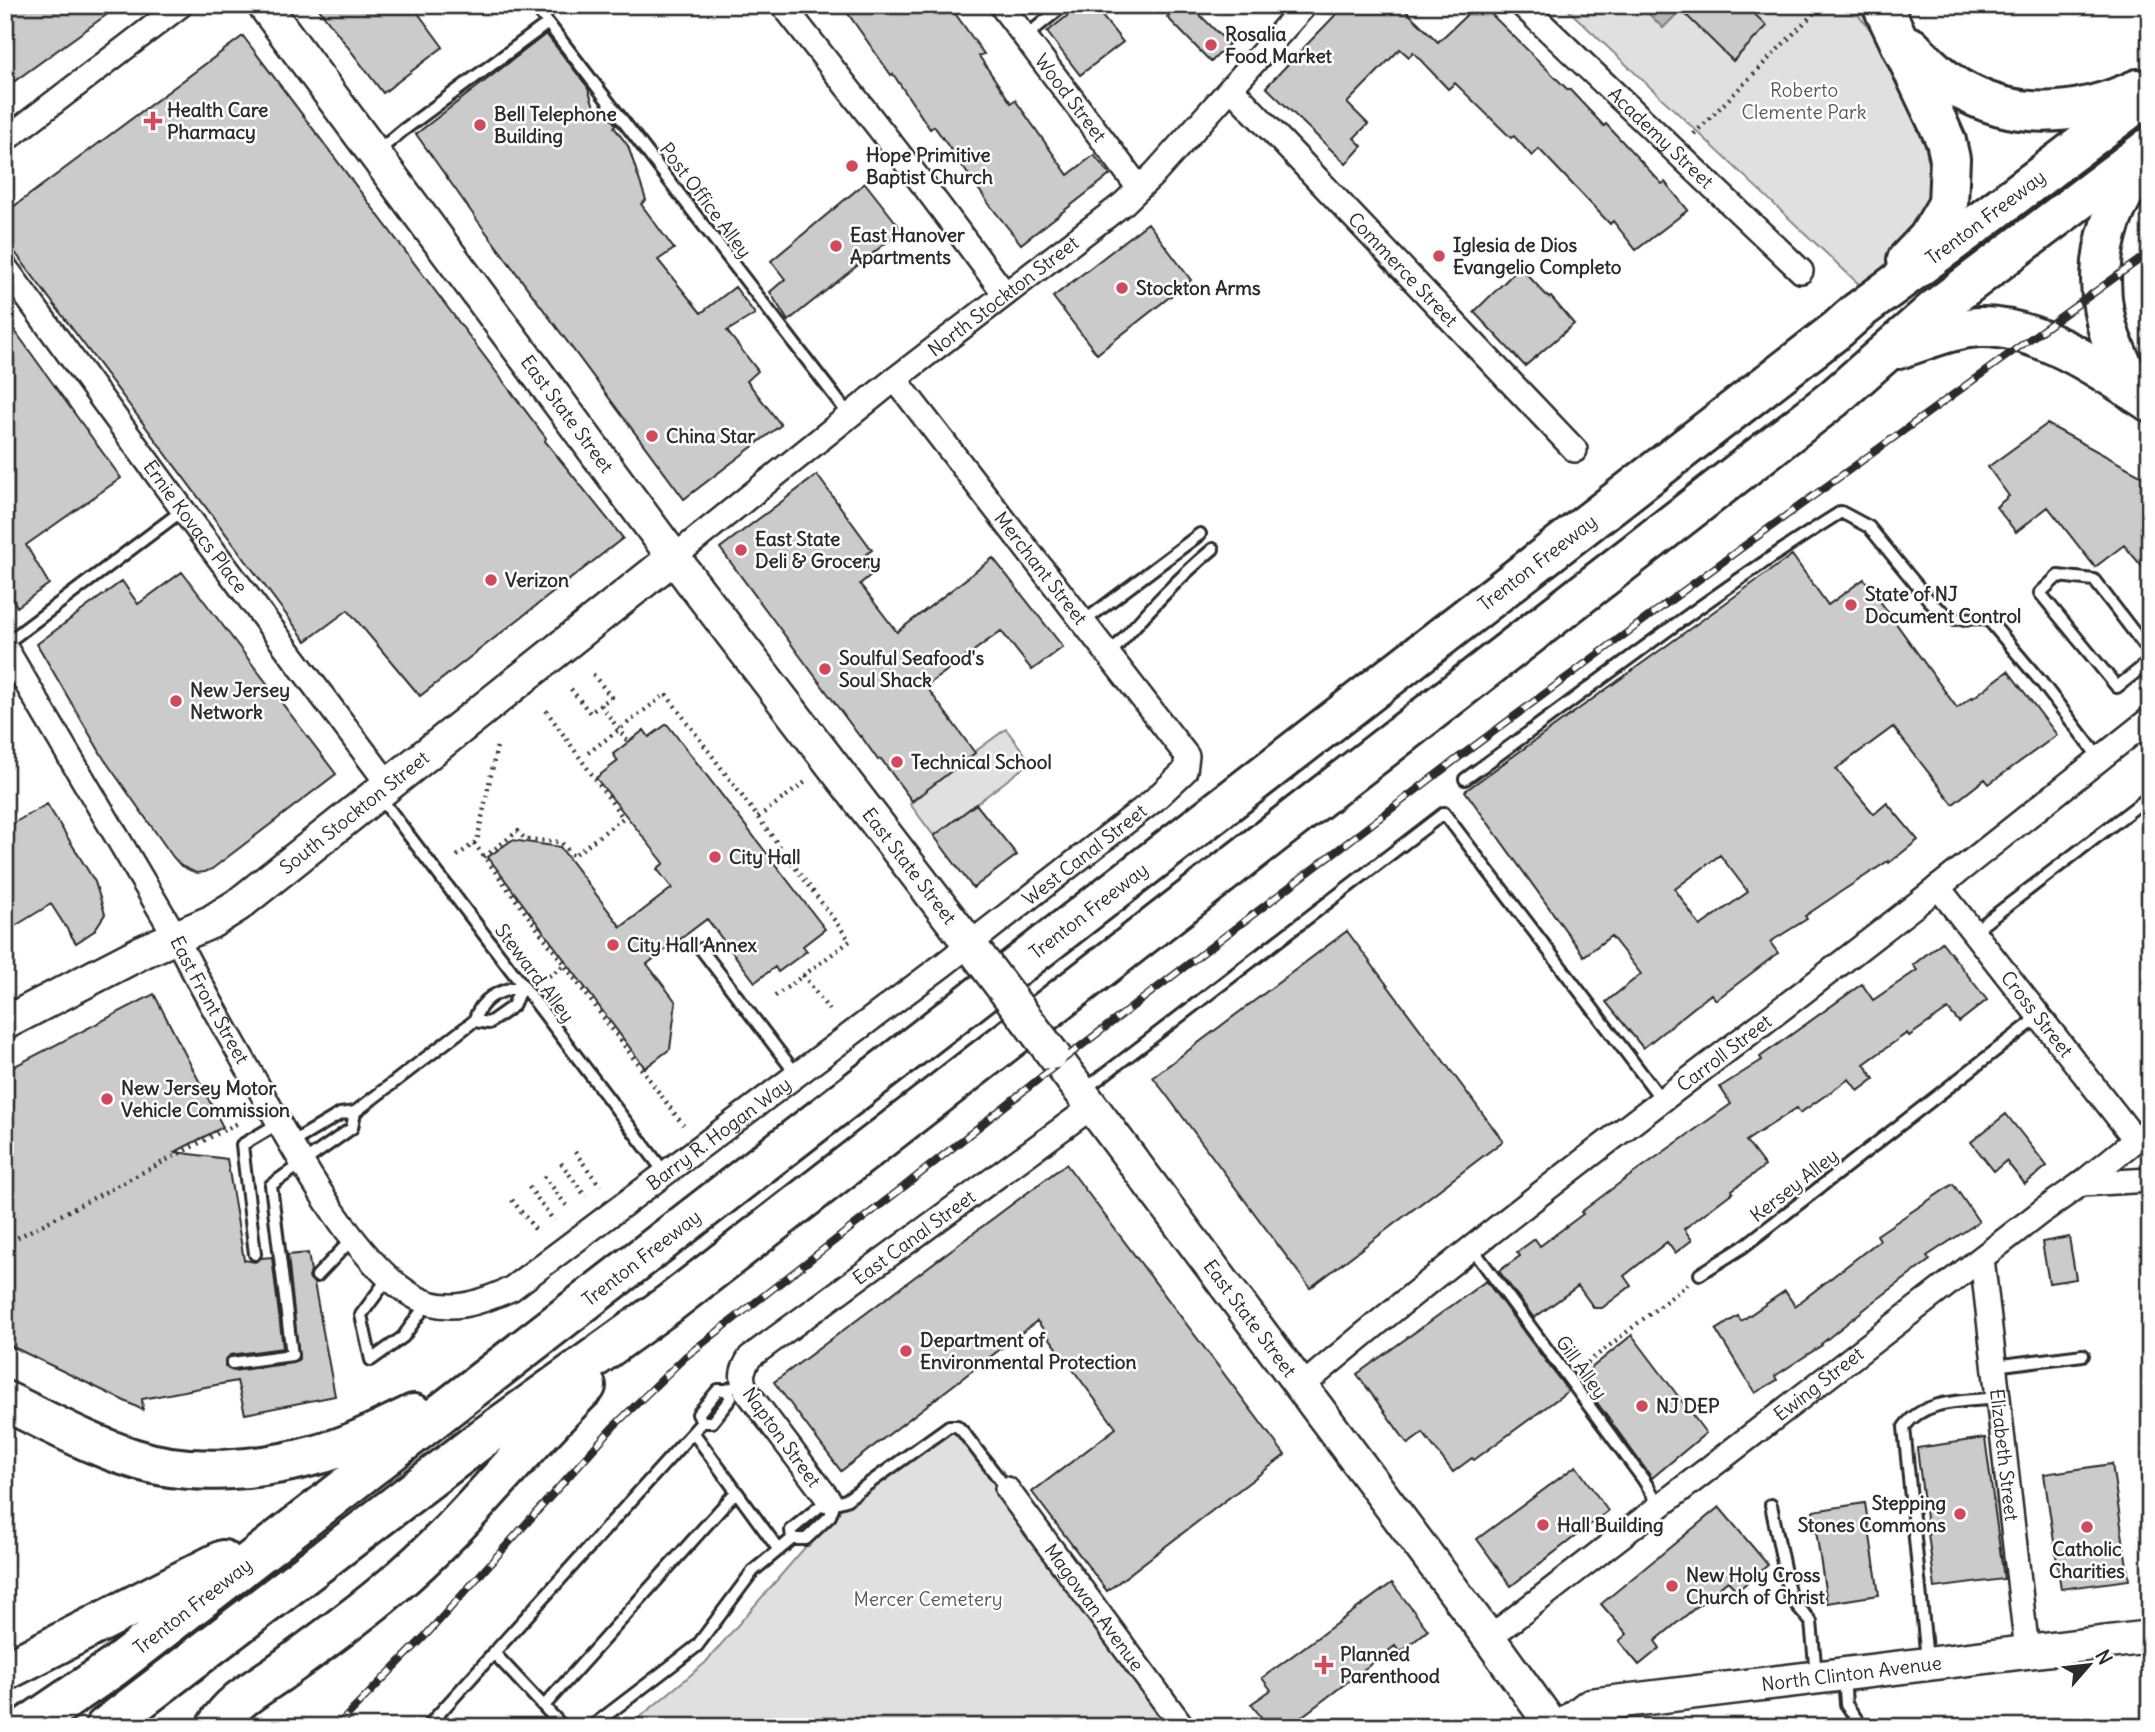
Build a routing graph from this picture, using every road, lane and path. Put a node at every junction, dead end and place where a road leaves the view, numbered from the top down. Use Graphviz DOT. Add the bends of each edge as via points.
graph roads {
  1 [pos="181,5"];
  2 [pos="264,5"];
  3 [pos="534,5"];
  4 [pos="783,5"];
  5 [pos="1001,5"];
  6 [pos="1063,5"];
  7 [pos="1305,5"];
  8 [pos="1522,5"];
  9 [pos="1818,5"];
  10 [pos="1887,17"];
  11 [pos="548,23"];
  12 [pos="1025,37"];
  13 [pos="2150,83"];
  14 [pos="1231,88"];
  15 [pos="2150,93"];
  16 [pos="1695,134"];
  17 [pos="5,140"];
  18 [pos="2150,148"];
  19 [pos="375,154"];
  20 [pos="1139,188"];
  21 [pos="5,267"];
  22 [pos="1801,271"];
  23 [pos="1005,295"];
  24 [pos="1857,312"];
  25 [pos="1885,353"];
  26 [pos="895,379"];
  27 [pos="2143,398"];
  28 [pos="849,416"];
  29 [pos="1575,450"];
  30 [pos="183,510"];
  31 [pos="1200,534"];
  32 [pos="1213,549"];
  33 [pos="674,557"];
  34 [pos="1083,622"];
  35 [pos="5,645"];
  36 [pos="2150,653"];
  37 [pos="1109,655"];
  38 [pos="2150,661"];
  39 [pos="592,673"];
  40 [pos="571,689"];
  41 [pos="601,705"];
  42 [pos="545,709"];
  43 [pos="2150,719"];
  44 [pos="619,730"];
  45 [pos="628,742"];
  46 [pos="497,746"];
  47 [pos="588,753"];
  48 [pos="1187,756"];
  49 [pos="2100,759"];
  50 [pos="1465,779"];
  51 [pos="808,780"];
  52 [pos="383,789"];
  53 [pos="2150,796"];
  54 [pos="758,817"];
  55 [pos="474,843"];
  56 [pos="457,856"];
  57 [pos="484,857"];
  58 [pos="1938,887"];
  59 [pos="1973,932"];
  60 [pos="176,937"];
  61 [pos="701,949"];
  62 [pos="975,952"];
  63 [pos="566,964"];
  64 [pos="803,975"];
  65 [pos="549,976"];
  66 [pos="522,985"];
  67 [pos="774,998"];
  68 [pos="829,1010"];
  69 [pos="8,1016"];
  70 [pos="2040,1016"];
  71 [pos="474,1021"];
  72 [pos="796,1074"];
  73 [pos="1087,1099"];
  74 [pos="1662,1100"];
  75 [pos="355,1112"];
  76 [pos="245,1119"];
  77 [pos="279,1123"];
  78 [pos="683,1125"];
  79 [pos="2143,1134"];
  80 [pos="575,1152"];
  81 [pos="297,1153"];
  82 [pos="561,1163"];
  83 [pos="666,1173"];
  84 [pos="544,1176"];
  85 [pos="2150,1180"];
  86 [pos="2081,1184"];
  87 [pos="600,1186"];
  88 [pos="529,1187"];
  89 [pos="586,1197"];
  90 [pos="512,1200"];
  91 [pos="569,1209"];
  92 [pos="554,1221"];
  93 [pos="538,1233"];
  94 [pos="354,1237"];
  95 [pos="5,1244"];
  96 [pos="1472,1248"];
  97 [pos="255,1254"];
  98 [pos="1982,1258"];
  99 [pos="1700,1274"];
  100 [pos="317,1276"];
  101 [pos="389,1278"];
  102 [pos="429,1302"];
  103 [pos="669,1304"];
  104 [pos="458,1306"];
  105 [pos="2083,1355"];
  106 [pos="232,1363"];
  107 [pos="1994,1366"];
  108 [pos="1567,1378"];
  109 [pos="737,1381"];
  110 [pos="1301,1387"];
  111 [pos="472,1388"];
  112 [pos="1998,1398"];
  113 [pos="5,1401"];
  114 [pos="702,1422"];
  115 [pos="693,1432"];
  116 [pos="1006,1489"];
  117 [pos="736,1492"];
  118 [pos="832,1501"];
  119 [pos="1771,1505"];
  120 [pos="1661,1507"];
  121 [pos="291,1528"];
  122 [pos="779,1550"];
  123 [pos="2150,1637"];
  124 [pos="1489,1638"];
  125 [pos="2027,1651"];
  126 [pos="493,1652"];
  127 [pos="1927,1663"];
  128 [pos="5,1671"];
  129 [pos="1830,1675"];
  130 [pos="544,1706"];
  131 [pos="119,1716"];
  132 [pos="436,1717"];
  133 [pos="26,1727"];
  134 [pos="216,1727"];
  135 [pos="427,1727"];
  136 [pos="445,1727"];
  137 [pos="563,1727"];
  138 [pos="591,1727"];
  139 [pos="1183,1727"];
  140 [pos="1553,1727"];
  141 [pos="1562,1727"];
  142 [pos="1862,1727"];
  1 -- 17 [label="street"];
  2 -- 19 [label="street, East State Street"];
  3 -- 11 [label="lane, Post Office Alley"];
  4 -- 23 [label="street"];
  5 -- 12 [label="street, Wood Street"];
  6 -- 12 [label="lane"];
  7 -- 14 [label="street, North Stockton Street"];
  8 -- 22 [label="street, Academy Street"];
  9 -- 16 [label="path"];
  10 -- 13 [label="highway" via="1954,86 2005,108 2071,110 2100,104"];
  10 -- 24 [label="highway" via="1946,141 1950,192 1928,238"];
  11 -- 19 [label="lane"];
  11 -- 28 [label="lane, Post Office Alley"];
  12 -- 20 [label="street, Wood Street"];
  14 -- 20 [label="street, North Stockton Street"];
  14 -- 29 [label="street, Commerce Street"];
  15 -- 24 [label="highway, Trenton Freeway"];
  18 -- 25 [label="highway" via="1934,310"];
  18 -- 27 [label="highway" via="2117,206 2101,260 2105,316 2112,340"];
  19 -- 33 [label="street, East State Street"];
  20 -- 23 [label="street, North Stockton Street"];
  21 -- 30 [label="street, Ernie Kovacs Place"];
  23 -- 26 [label="street, North Stockton Street"];
  24 -- 111 [label="highway, Trenton Freeway"];
  25 -- 27 [label="highway" via="1943,334 2005,328 2076,355"];
  25 -- 103 [label="highway" via="1658,536"];
  26 -- 28 [label="street, North Stockton Street"];
  26 -- 34 [label="street, Merchant Street"];
  28 -- 33 [label="street, North Stockton Street"];
  30 -- 35 [label="lane"];
  30 -- 52 [label="street, Ernie Kovacs Place"];
  31 -- 34 [label="lane"];
  32 -- 37 [label="lane" via="1160,597"];
  33 -- 52 [label="street, South Stockton Street"];
  33 -- 62 [label="street, East State Street"];
  34 -- 37 [label="street, Merchant Street"];
  35 -- 60 [label="street, East Front Street"];
  36 -- 38 [label="lane" via="2094,580 2058,576 2039,593 2117,687"];
  37 -- 48 [label="street, Merchant Street"];
  39 -- 41 [label="path" via="611,697"];
  40 -- 41 [label="path" via="590,713"];
  41 -- 44 [label="path"];
  42 -- 57 [label="path" via="623,818 573,856 561,842 525,839 518,831"];
  43 -- 49 [label="street, Carroll Street"];
  44 -- 45 [label="path"];
  44 -- 47 [label="path"];
  44 -- 54 [label="path" via="666,694"];
  46 -- 55 [label="path"];
  48 -- 62 [label="street, West Canal Street" via="1185,771 1153,801"];
  49 -- 50 [label="lane" via="1987,618 1954,619 1933,605 1869,527 1841,512"];
  49 -- 58 [label="street, Carroll Street"];
  51 -- 54 [label="path"];
  52 -- 60 [label="street, South Stockton Street" via="238,905"];
  52 -- 66 [label="lane, Steward Alley"];
  53 -- 59 [label="lane"];
  54 -- 64 [label="path" via="850,941"];
  55 -- 56 [label="path"];
  55 -- 57 [label="path"];
  57 -- 63 [label="path"];
  58 -- 59 [label="street, Cross Street"];
  58 -- 74 [label="street, Carroll Street"];
  59 -- 70 [label="street, Cross Street"];
  60 -- 69 [label="street, South Stockton Street"];
  60 -- 77 [label="street, East Front Street"];
  61 -- 72 [label="lane"];
  62 -- 72 [label="street, Barry R. Hogan Way"];
  62 -- 73 [label="street, East State Street, bridge"];
  63 -- 65 [label="path"];
  63 -- 78 [label="path"];
  64 -- 67 [label="path"];
  64 -- 68 [label="path"];
  66 -- 71 [label="lane" via="498,992 479,1006"];
  66 -- 71 [label="lane" via="513,1006 489,1023"];
  66 -- 83 [label="lane, Steward Alley"];
  70 -- 79 [label="street, Cross Street"];
  70 -- 99 [label="lane, Kersey Alley" via="1753,1239"];
  71 -- 75 [label="lane"];
  72 -- 83 [label="street, Barry R. Hogan Way"];
  73 -- 74 [label="lane" via="1444,813"];
  73 -- 109 [label="street, East Canal Street" via="750,1357"];
  73 -- 110 [label="street, East State Street"];
  74 -- 96 [label="street, Carroll Street"];
  75 -- 81 [label="lane" via="340,1114"];
  75 -- 81 [label="lane" via="352,1128"];
  76 -- 95 [label="path"];
  77 -- 81 [label="street, East Front Street"];
  77 -- 97 [label="lane" via="242,1145"];
  79 -- 86 [label="street, Ewing Street"];
  80 -- 87 [label="path"];
  81 -- 94 [label="street, East Front Street"];
  81 -- 106 [label="lane" via="271,1185 292,1355"];
  82 -- 89 [label="path"];
  83 -- 104 [label="street, Barry R. Hogan Way" via="511,1289 480,1303"];
  84 -- 91 [label="path"];
  85 -- 86 [label="street"];
  86 -- 98 [label="street, Ewing Street"];
  88 -- 92 [label="path"];
  90 -- 93 [label="path"];
  94 -- 100 [label="lane"];
  94 -- 101 [label="street, East Front Street"];
  96 -- 108 [label="lane, Gill Alley"];
  96 -- 110 [label="street, Carroll Street"];
  98 -- 107 [label="street, Elizabeth Street"];
  98 -- 120 [label="street, Ewing Street"];
  99 -- 108 [label="path"];
  101 -- 102 [label="street, East Front Street"];
  101 -- 102 [label="lane" via="360,1315 371,1360 403,1337"];
  102 -- 104 [label="street, East Front Street"];
  103 -- 131 [label="highway" via="482,1438"];
  103 -- 134 [label="highway" via="559,1413 442,1540 361,1611 237,1702"];
  105 -- 107 [label="lane"];
  107 -- 112 [label="street, Elizabeth Street"];
  108 -- 120 [label="lane, Gill Alley"];
  109 -- 114 [label="lane" via="726,1406 712,1422"];
  109 -- 114 [label="lane" via="718,1390 698,1414"];
  109 -- 118 [label="street, Napton Street"];
  110 -- 124 [label="street, East State Street"];
  111 -- 113 [label="highway" via="317,1455 252,1468 217,1469 167,1467 132,1458"];
  111 -- 121 [label="highway, Trenton Freeway"];
  112 -- 125 [label="street, Elizabeth Street"];
  112 -- 127 [label="lane" via="1928,1406 1905,1427"];
  114 -- 115 [label="lane"];
  115 -- 117 [label="lane"];
  115 -- 126 [label="lane"];
  116 -- 118 [label="lane" via="963,1432 949,1426 846,1500"];
  116 -- 139 [label="street, Magowan Avenue"];
  117 -- 122 [label="lane"];
  117 -- 130 [label="lane"];
  118 -- 122 [label="lane" via="791,1530 792,1539"];
  119 -- 129 [label="lane" via="1790,1597 1811,1622"];
  120 -- 124 [label="street, Ewing Street"];
  121 -- 128 [label="highway"];
  121 -- 133 [label="highway, Trenton Freeway" via="114,1667"];
  122 -- 138 [label="lane" via="753,1571 697,1646"];
  123 -- 125 [label="street, North Clinton Avenue"];
  124 -- 140 [label="street, East State Street"];
  125 -- 127 [label="street, North Clinton Avenue"];
  126 -- 130 [label="lane"];
  126 -- 132 [label="lane"];
  127 -- 129 [label="street, North Clinton Avenue"];
  129 -- 141 [label="street, North Clinton Avenue" via="1590,1705"];
  129 -- 142 [label="lane"];
  130 -- 137 [label="lane"];
  132 -- 135 [label="lane"];
  132 -- 136 [label="lane"];
}
